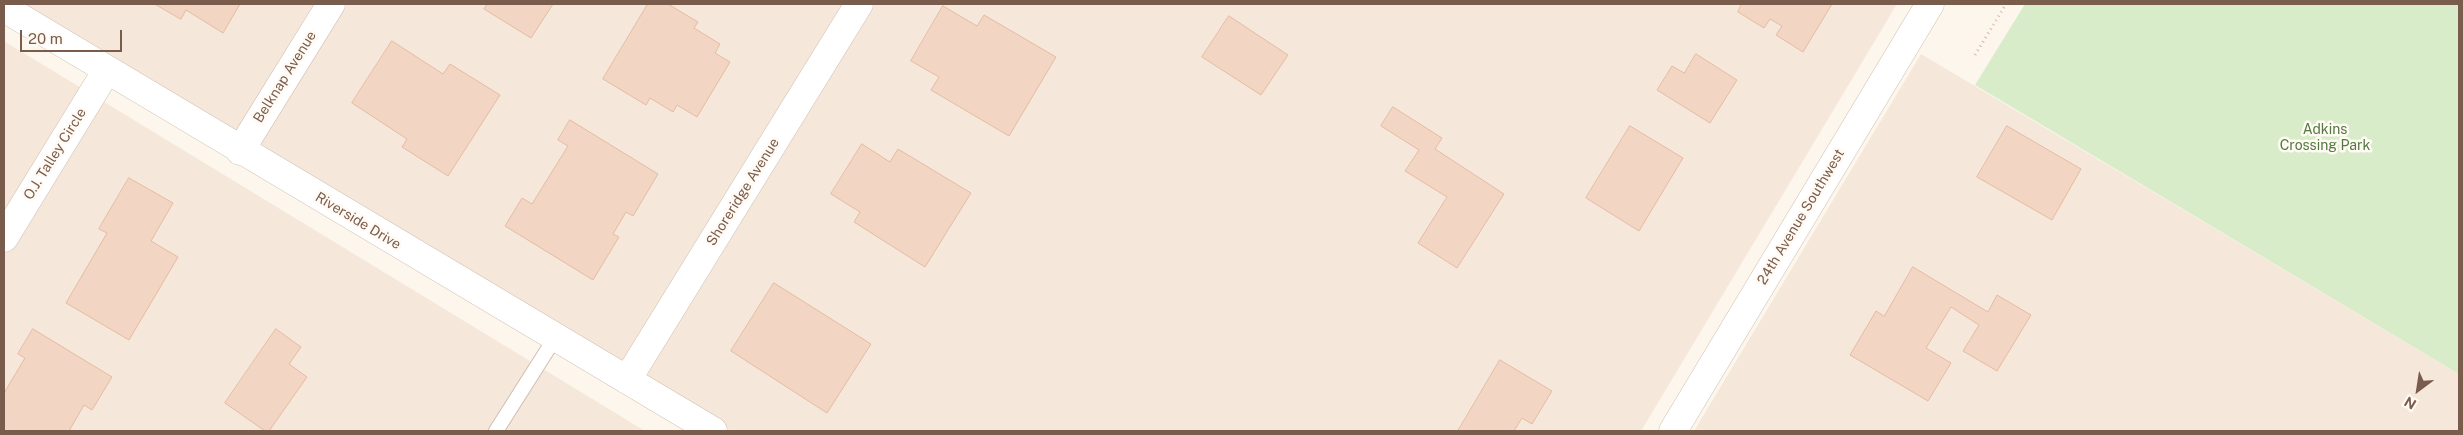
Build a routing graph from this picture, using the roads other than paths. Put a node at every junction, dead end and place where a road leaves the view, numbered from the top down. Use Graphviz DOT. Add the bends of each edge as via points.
graph roads {
  1 [pos="331,4"];
  2 [pos="859,4"];
  3 [pos="1930,4"];
  4 [pos="4,8"];
  5 [pos="107,70"];
  6 [pos="240,151"];
  7 [pos="4,238"];
  8 [pos="555,338"];
  9 [pos="627,380"];
  10 [pos="496,431"];
  11 [pos="713,431"];
  12 [pos="1673,431"];
  1 -- 6 [label="street, Belknap Avenue"];
  2 -- 9 [label="street, Shoreridge Avenue"];
  3 -- 12 [label="street, 24th Avenue Southwest"];
  4 -- 5 [label="street, Riverside Drive"];
  5 -- 6 [label="street, Riverside Drive"];
  5 -- 7 [label="street, O.J. Talley Circle"];
  6 -- 8 [label="street, Riverside Drive"];
  8 -- 9 [label="street, Riverside Drive"];
  8 -- 10 [label="lane"];
  9 -- 11 [label="street, Riverside Drive"];
}
